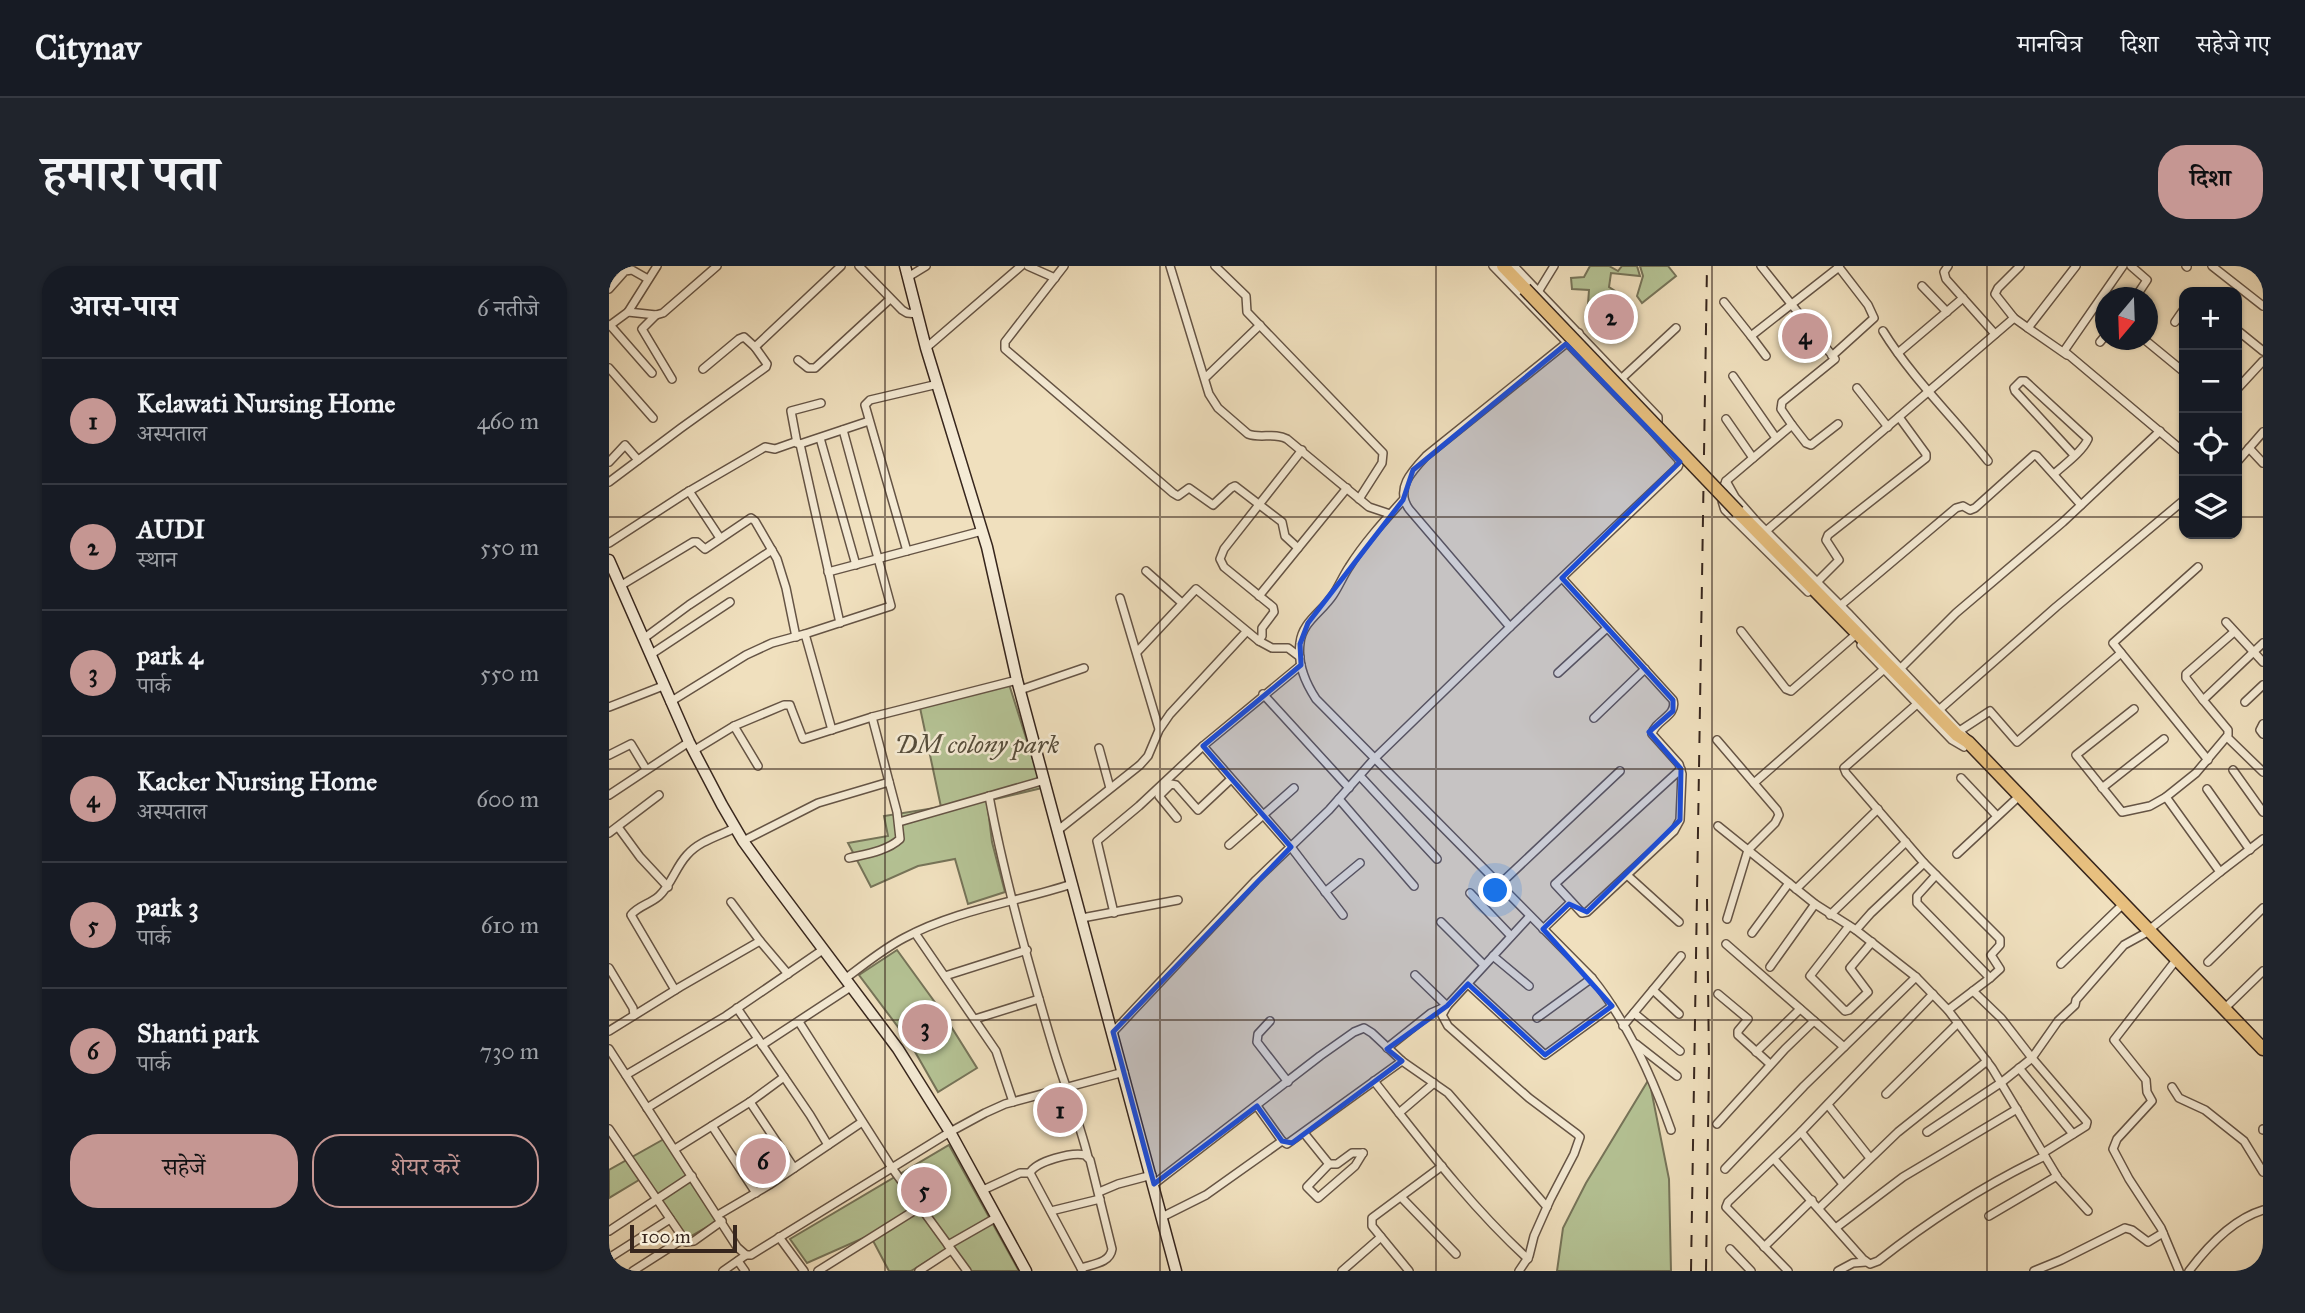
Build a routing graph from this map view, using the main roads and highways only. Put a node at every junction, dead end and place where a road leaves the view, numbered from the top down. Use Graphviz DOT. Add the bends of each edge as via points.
graph roads {
  1 [pos="1503,266"];
  2 [pos="1963,738"];
  3 [pos="2147,932"];
  4 [pos="2263,1049"];
  5 [pos="2263,1059"];
  1 -- 2 [label="main road, bridge"];
  2 -- 3 [label="main road"];
  2 -- 3 [label="main road" via="2015,800"];
  3 -- 4 [label="main road"];
  3 -- 5 [label="main road"];
}
